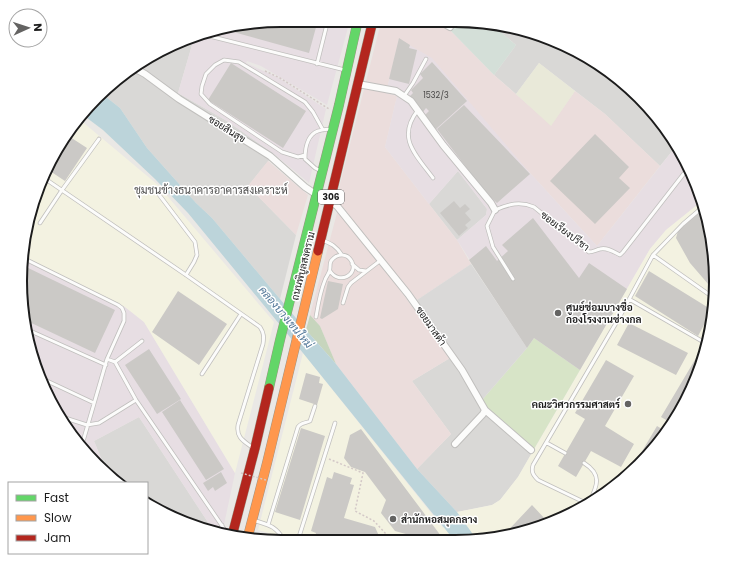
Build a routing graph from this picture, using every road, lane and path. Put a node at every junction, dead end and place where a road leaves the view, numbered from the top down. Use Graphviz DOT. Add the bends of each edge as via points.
graph roads {
  1 [pos="326,27"];
  2 [pos="356,27"];
  3 [pos="365,27"];
  4 [pos="370,27"];
  5 [pos="212,37"];
  6 [pos="426,59"];
  7 [pos="317,64"];
  8 [pos="260,68"];
  9 [pos="346,70"];
  10 [pos="139,71"];
  11 [pos="358,84"];
  12 [pos="404,96"];
  13 [pos="338,109"];
  14 [pos="418,110"];
  15 [pos="333,128"];
  16 [pos="323,130"];
  17 [pos="99,139"];
  18 [pos="305,155"];
  19 [pos="323,172"];
  20 [pos="685,173"];
  21 [pos="433,178"];
  22 [pos="48,180"];
  23 [pos="62,190"];
  24 [pos="157,192"];
  25 [pos="317,195"];
  26 [pos="330,203"];
  27 [pos="496,210"];
  28 [pos="699,210"];
  29 [pos="40,223"];
  30 [pos="321,239"];
  31 [pos="342,255"];
  32 [pos="653,255"];
  33 [pos="381,260"];
  34 [pos="28,261"];
  35 [pos="352,264"];
  36 [pos="330,271"];
  37 [pos="366,271"];
  38 [pos="186,275"];
  39 [pos="342,278"];
  40 [pos="513,279"];
  41 [pos="348,287"];
  42 [pos="708,294"];
  43 [pos="629,299"];
  44 [pos="343,303"];
  45 [pos="241,314"];
  46 [pos="316,316"];
  47 [pos="32,332"];
  48 [pos="142,341"];
  49 [pos="702,341"];
  50 [pos="107,359"];
  51 [pos="115,362"];
  52 [pos="106,365"];
  53 [pos="202,374"];
  54 [pos="47,381"];
  55 [pos="136,400"];
  56 [pos="94,403"];
  57 [pos="315,406"];
  58 [pos="485,410"];
  59 [pos="68,419"];
  60 [pos="334,424"];
  61 [pos="87,426"];
  62 [pos="83,440"];
  63 [pos="546,443"];
  64 [pos="455,444"];
  65 [pos="255,448"];
  66 [pos="531,450"];
  67 [pos="565,453"];
  68 [pos="324,457"];
  69 [pos="584,463"];
  70 [pos="241,473"];
  71 [pos="266,480"];
  72 [pos="593,494"];
  73 [pos="582,501"];
  74 [pos="252,520"];
  75 [pos="222,525"];
  76 [pos="268,525"];
  77 [pos="224,528"];
  78 [pos="233,530"];
  79 [pos="249,533"];
  80 [pos="280,535"];
  81 [pos="300,535"];
  82 [pos="387,535"];
  1 -- 7 [label="lane"];
  2 -- 9 [label="main road, ถนนพิบูลสงคราม / 306"];
  3 -- 9 [label="main road" via="357,63"];
  4 -- 11 [label="main road, ถนนพิบูลสงคราม / 306"];
  5 -- 7 [label="lane"];
  6 -- 12 [label="lane"];
  7 -- 9 [label="lane"];
  8 -- 13 [label="path" via="327,108"];
  9 -- 13 [label="main road, ถนนพิบูลสงคราม / 306"];
  10 -- 25 [label="street, ซอยสินสุข" via="179,99 270,156"];
  11 -- 12 [label="street" via="396,91"];
  11 -- 13 [label="main road" via="350,87"];
  11 -- 26 [label="main road, ถนนพิบูลสงคราม / 306"];
  12 -- 14 [label="street" via="411,100"];
  13 -- 15 [label="main road, ถนนพิบูลสงคราม / 306"];
  14 -- 21 [label="lane" via="409,127 411,148"];
  14 -- 27 [label="street"];
  15 -- 16 [label="lane"];
  15 -- 19 [label="main road, ถนนพิบูลสงคราม / 306"];
  16 -- 18 [label="lane" via="312,136"];
  16 -- 18 [label="lane" via="305,102 239,62 224,60 206,74 201,94 205,100 282,152 298,157"];
  17 -- 23 [label="lane"];
  18 -- 19 [label="lane" via="305,159"];
  19 -- 25 [label="main road, ถนนพิบูลสงคราม / 306"];
  20 -- 27 [label="lane, ซอยเรียงปรีชา" via="620,255 603,248 589,252 527,204 513,203"];
  22 -- 23 [label="lane"];
  23 -- 29 [label="lane"];
  23 -- 38 [label="lane"];
  24 -- 38 [label="lane" via="195,242 197,255"];
  25 -- 65 [label="main road, ถนนพิบูลสงคราม / 306"];
  26 -- 30 [label="main road, ถนนพิบูลสงคราม / 306"];
  26 -- 33 [label="street, ซอยมาสด้า" via="337,206"];
  27 -- 40 [label="lane" via="487,226 493,247"];
  28 -- 32 [label="lane"];
  30 -- 31 [label="lane" via="333,244"];
  30 -- 74 [label="main road, ถนนพิบูลสงคราม / 306"];
  31 -- 35 [label="lane" via="349,258"];
  31 -- 36 [label="lane" via="332,260"];
  32 -- 42 [label="lane"];
  32 -- 43 [label="lane"];
  33 -- 37 [label="lane"];
  33 -- 58 [label="street, ซอยมาสด้า" via="462,370"];
  34 -- 50 [label="lane" via="122,308 124,321"];
  35 -- 37 [label="lane" via="359,270"];
  35 -- 39 [label="lane" via="351,273"];
  36 -- 39 [label="lane"];
  36 -- 46 [label="lane" via="324,282"];
  37 -- 41 [label="lane"];
  38 -- 45 [label="lane"];
  39 -- 41 [label="lane"];
  41 -- 44 [label="lane"];
  43 -- 49 [label="lane"];
  43 -- 63 [label="lane"];
  45 -- 53 [label="lane"];
  45 -- 65 [label="lane" via="260,327 264,337 237,431 239,436"];
  47 -- 52 [label="lane"];
  48 -- 51 [label="lane"];
  50 -- 51 [label="lane"];
  50 -- 52 [label="lane"];
  51 -- 55 [label="lane"];
  52 -- 56 [label="lane"];
  54 -- 56 [label="lane"];
  55 -- 61 [label="lane" via="99,423"];
  55 -- 75 [label="lane"];
  56 -- 61 [label="lane"];
  57 -- 76 [label="lane" via="310,421 298,427"];
  58 -- 64 [label="street"];
  58 -- 66 [label="street, ซอยมาสด้า"];
  59 -- 61 [label="lane"];
  60 -- 68 [label="lane"];
  61 -- 62 [label="lane"];
  63 -- 67 [label="lane"];
  63 -- 73 [label="lane" via="533,465 533,476"];
  65 -- 78 [label="main road, ถนนพิบูลสงคราม / 306"];
  68 -- 81 [label="lane"];
  68 -- 82 [label="path" via="363,474 355,511 374,521"];
  69 -- 72 [label="lane" via="591,468 597,478"];
  70 -- 71 [label="path, bridge"];
  74 -- 76 [label="lane"];
  74 -- 79 [label="main road, ถนนพิบูลสงคราม / 306"];
  75 -- 77 [label="lane"];
  76 -- 80 [label="lane"];
}
